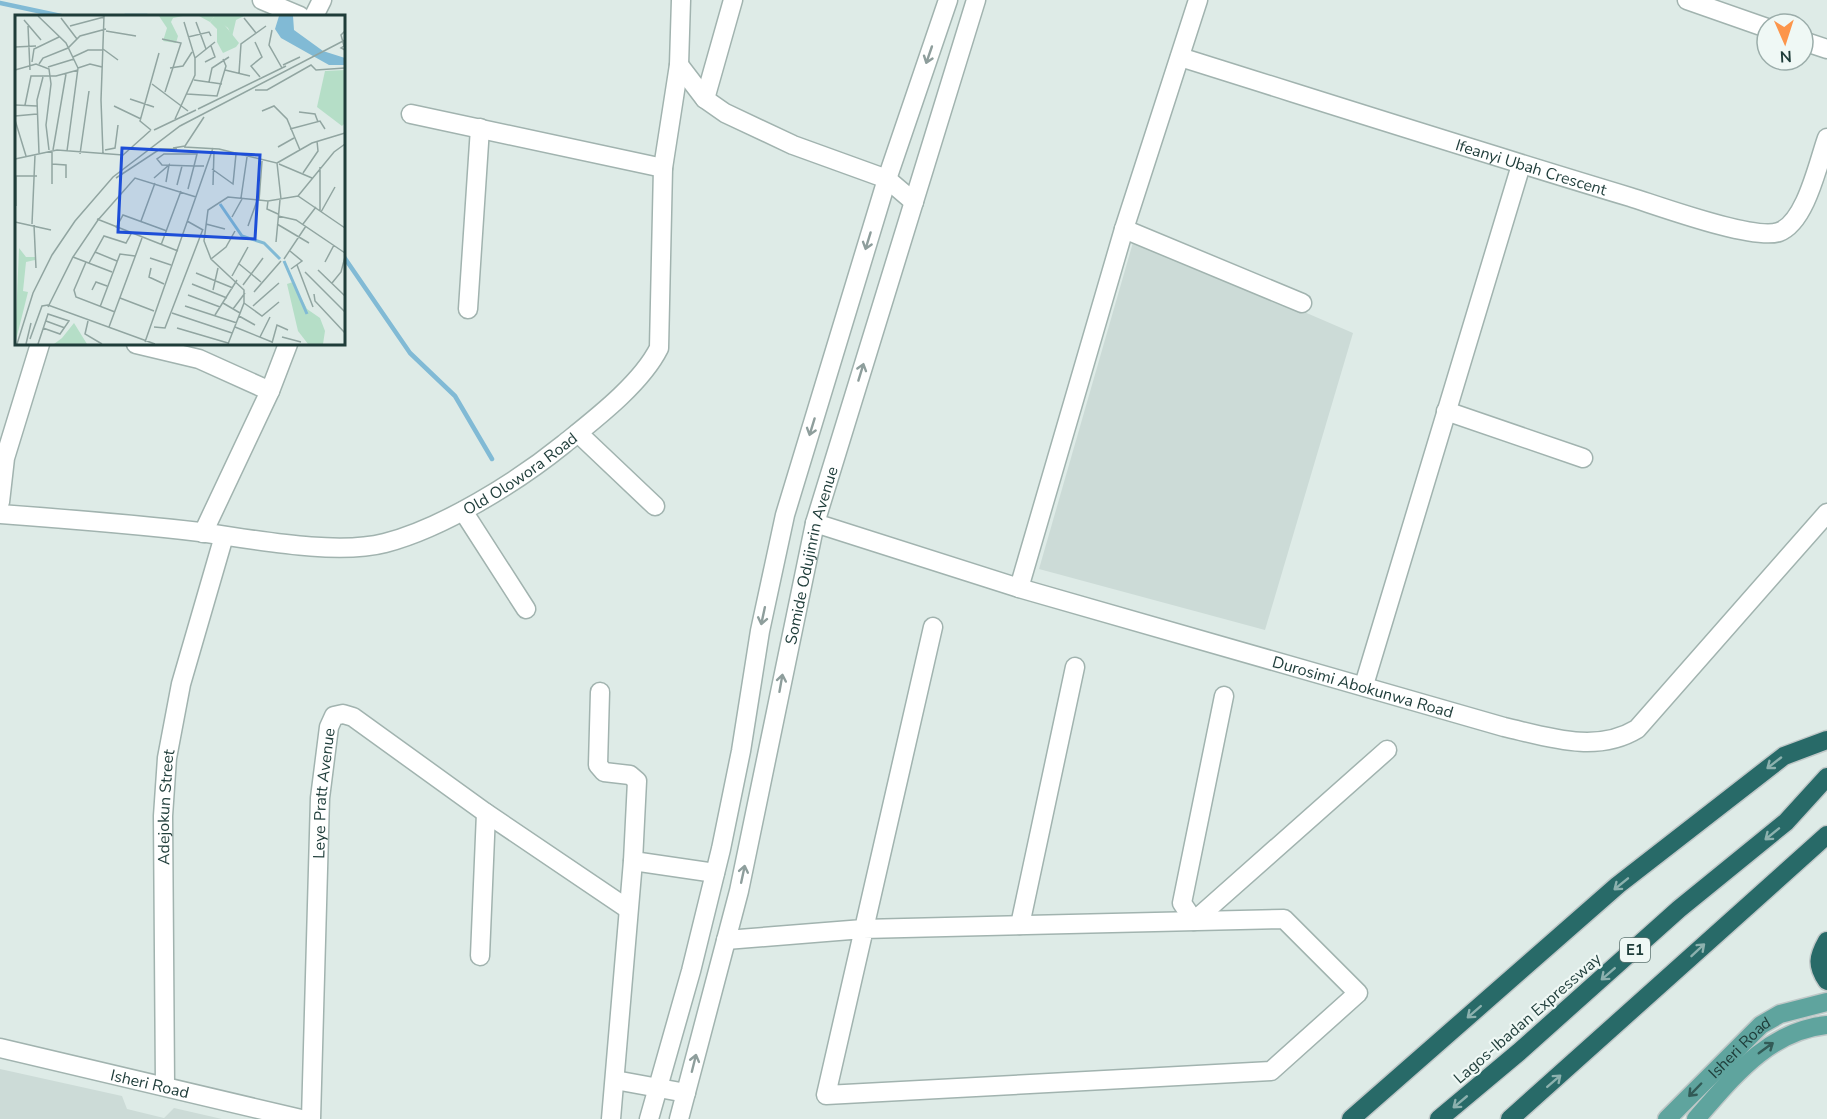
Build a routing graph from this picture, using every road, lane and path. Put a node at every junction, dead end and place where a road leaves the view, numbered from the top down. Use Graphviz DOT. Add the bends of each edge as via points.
graph roads {
  1 [pos="262,0"];
  2 [pos="322,0"];
  3 [pos="681,0"];
  4 [pos="733,0"];
  5 [pos="948,0"];
  6 [pos="976,0"];
  7 [pos="1198,0"];
  8 [pos="1687,0"];
  9 [pos="298,15"];
  10 [pos="314,15"];
  11 [pos="1755,24"];
  12 [pos="1180,57"];
  13 [pos="679,65"];
  14 [pos="705,99"];
  15 [pos="411,114"];
  16 [pos="480,128"];
  17 [pos="1827,138"];
  18 [pos="1521,165"];
  19 [pos="663,168"];
  20 [pos="887,179"];
  21 [pos="914,202"];
  22 [pos="1124,229"];
  23 [pos="1302,303"];
  24 [pos="468,309"];
  25 [pos="40,345"];
  26 [pos="140,345"];
  27 [pos="288,345"];
  28 [pos="270,391"];
  29 [pos="1446,411"];
  30 [pos="578,433"];
  31 [pos="1583,458"];
  32 [pos="0,502"];
  33 [pos="655,506"];
  34 [pos="464,511"];
  35 [pos="1827,513"];
  36 [pos="0,514"];
  37 [pos="815,523"];
  38 [pos="203,533"];
  39 [pos="224,536"];
  40 [pos="772,574"];
  41 [pos="802,580"];
  42 [pos="1019,588"];
  43 [pos="526,609"];
  44 [pos="933,627"];
  45 [pos="1075,667"];
  46 [pos="1364,685"];
  47 [pos="600,692"];
  48 [pos="1224,696"];
  49 [pos="1827,740"];
  50 [pos="1387,750"];
  51 [pos="1827,777"];
  52 [pos="486,813"];
  53 [pos="1827,835"];
  54 [pos="633,861"];
  55 [pos="715,873"];
  56 [pos="628,909"];
  57 [pos="1194,921"];
  58 [pos="1020,925"];
  59 [pos="863,929"];
  60 [pos="726,940"];
  61 [pos="1827,941"];
  62 [pos="480,956"];
  63 [pos="1827,981"];
  64 [pos="1827,1002"];
  65 [pos="1827,1025"];
  66 [pos="0,1048"];
  67 [pos="615,1080"];
  68 [pos="165,1086"];
  69 [pos="658,1086"];
  70 [pos="686,1093"];
  71 [pos="301,1119"];
  72 [pos="311,1119"];
  73 [pos="611,1119"];
  74 [pos="649,1119"];
  75 [pos="679,1119"];
  76 [pos="1352,1119"];
  77 [pos="1439,1119"];
  78 [pos="1509,1119"];
  79 [pos="1667,1119"];
  80 [pos="1696,1119"];
  1 -- 9 [label="street"];
  2 -- 10 [label="street"];
  3 -- 13 [label="street, Old Olowora Road"];
  4 -- 14 [label="street"];
  5 -- 20 [label="street, one-way"];
  6 -- 21 [label="street, Somide Odujinrin Avenue"];
  7 -- 12 [label="street"];
  8 -- 11 [label="street"];
  12 -- 18 [label="street, Ifeanyi Ubah Crescent"];
  12 -- 22 [label="street"];
  13 -- 14 [label="street"];
  13 -- 19 [label="street, Old Olowora Road"];
  14 -- 20 [label="street" via="755,128"];
  15 -- 16 [label="street"];
  16 -- 19 [label="street"];
  16 -- 24 [label="street"];
  17 -- 18 [label="street, Ifeanyi Ubah Crescent" via="1798,217 1777,233 1726,226"];
  18 -- 29 [label="street"];
  19 -- 30 [label="street, Old Olowora Road" via="659,348 651,364"];
  20 -- 21 [label="street"];
  20 -- 40 [label="street, one-way" via="785,515"];
  37 -- 21 [label="street, Somide Odujinrin Avenue, one-way"];
  22 -- 23 [label="street"];
  22 -- 42 [label="street"];
  25 -- 32 [label="street" via="5,458"];
  26 -- 28 [label="street" via="199,359"];
  27 -- 28 [label="street"];
  28 -- 38 [label="street"];
  29 -- 31 [label="street"];
  29 -- 46 [label="street"];
  30 -- 33 [label="street"];
  30 -- 34 [label="street, Old Olowora Road" via="545,460"];
  34 -- 39 [label="street, Old Olowora Road" via="384,543 358,547"];
  34 -- 43 [label="street"];
  35 -- 46 [label="street, Durosimi Abokunwa Road" via="1637,729 1623,737 1600,743 1556,739"];
  36 -- 38 [label="street, Old Olowora Road"];
  37 -- 41 [label="street, Somide Odujinrin Avenue"];
  37 -- 42 [label="street, Durosimi Abokunwa Road"];
  38 -- 39 [label="street, Old Olowora Road"];
  39 -- 68 [label="street, Adejokun Street" via="182,684 167,758 163,816"];
  40 -- 41 [label="street"];
  40 -- 55 [label="street, one-way"];
  60 -- 41 [label="street, Somide Odujinrin Avenue, one-way" via="765,776"];
  42 -- 46 [label="street, Durosimi Abokunwa Road"];
  44 -- 59 [label="street"];
  45 -- 58 [label="street"];
  47 -- 54 [label="street" via="598,765 604,772 630,775 637,781"];
  48 -- 57 [label="street" via="1182,903"];
  49 -- 76 [label="highway, one-way" via="1784,756 1618,885"];
  50 -- 57 [label="street"];
  51 -- 77 [label="highway, Lagos-Ibadan Expressway / E1, one-way" via="1786,822"];
  52 -- 56 [label="street, Leye Pratt Avenue"];
  52 -- 62 [label="street"];
  52 -- 72 [label="street, Leye Pratt Avenue" via="353,717 334,716 329,727 320,798"];
  78 -- 53 [label="highway, E1, one-way"];
  54 -- 55 [label="street"];
  54 -- 56 [label="street"];
  55 -- 69 [label="street"];
  56 -- 67 [label="street"];
  57 -- 58 [label="street"];
  57 -- 59 [label="street" via="1284,919 1358,993 1271,1071 826,1095"];
  58 -- 59 [label="street"];
  59 -- 60 [label="street"];
  70 -- 60 [label="street, Somide Odujinrin Avenue, one-way"];
  61 -- 63 [label="highway" via="1818,958"];
  64 -- 79 [label="main road, Isheri Road, one-way" via="1780,1014 1761,1025"];
  80 -- 65 [label="main road, Isheri Road, one-way" via="1745,1064 1781,1037 1806,1027"];
  66 -- 68 [label="street, Isheri Road"];
  67 -- 69 [label="street"];
  67 -- 73 [label="street"];
  68 -- 71 [label="street, Isheri Road"];
  69 -- 70 [label="street"];
  69 -- 74 [label="street"];
  70 -- 75 [label="street, Somide Odujinrin Avenue"];
}
